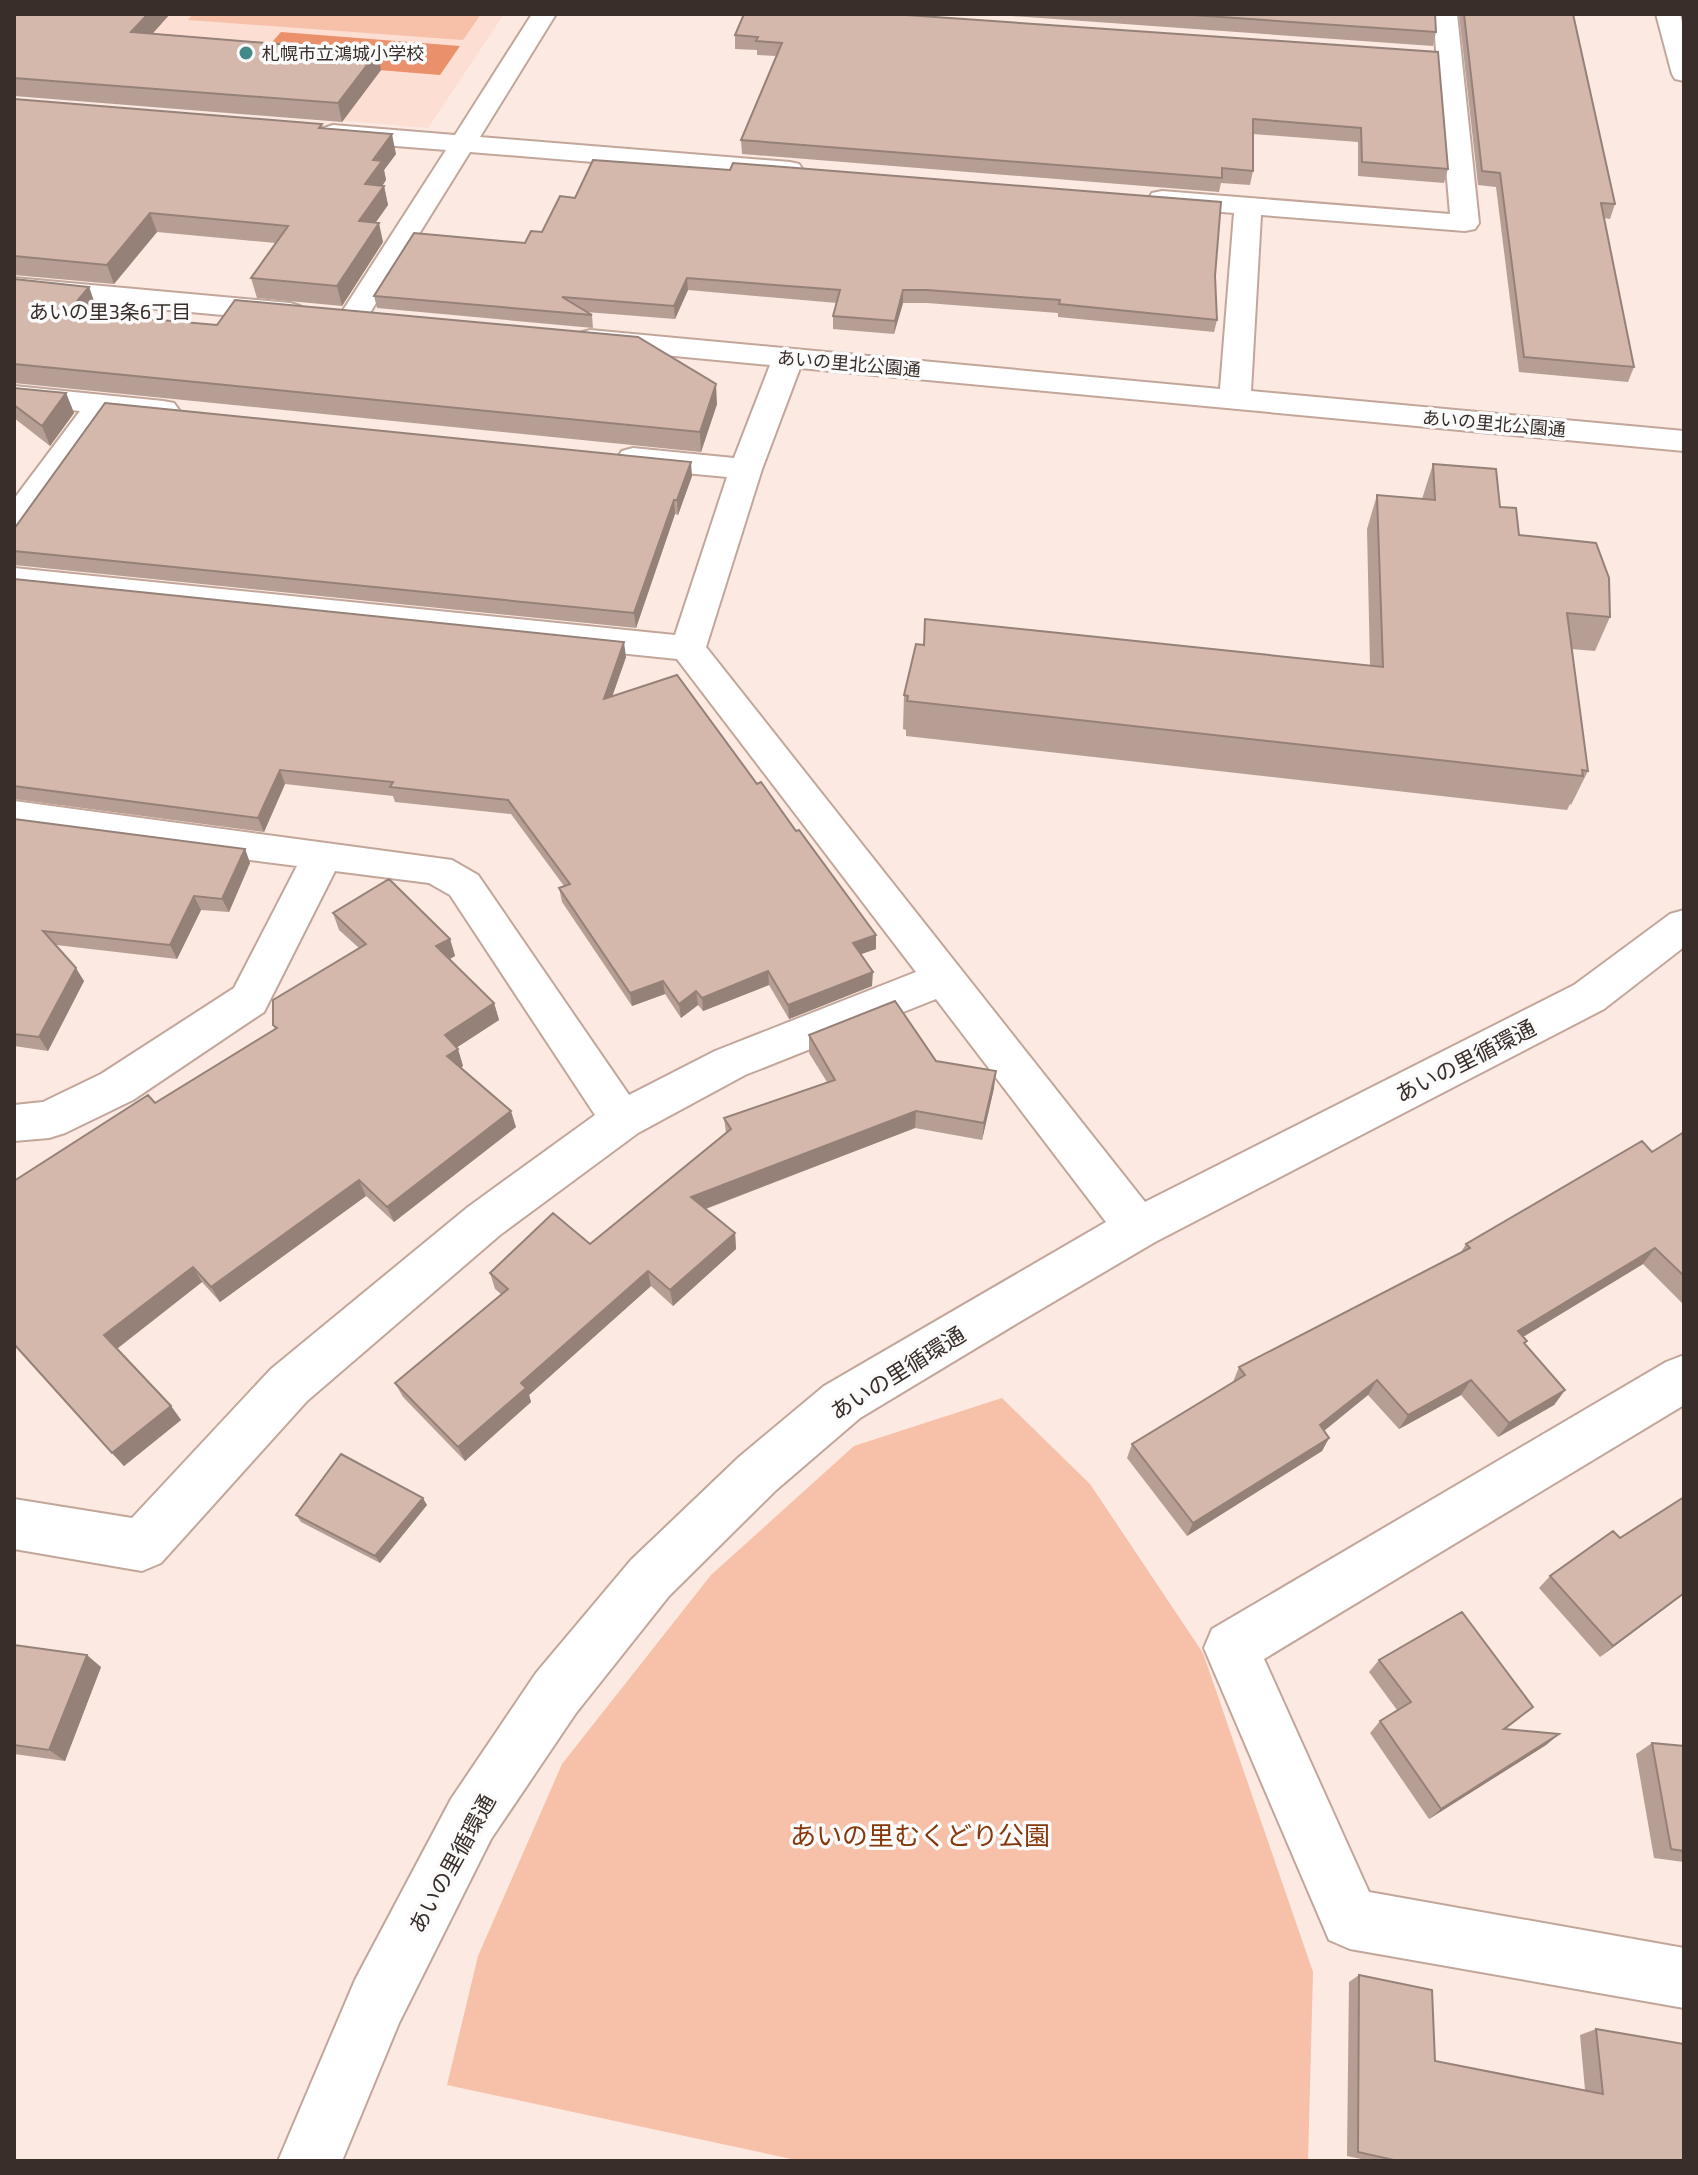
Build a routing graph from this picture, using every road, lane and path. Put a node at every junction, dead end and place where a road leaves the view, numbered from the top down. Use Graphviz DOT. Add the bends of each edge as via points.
graph roads {
  1 [pos="544,14"];
  2 [pos="1445,14"];
  3 [pos="1668,14"];
  4 [pos="1418,55"];
  5 [pos="1449,57"];
  6 [pos="1684,74"];
  7 [pos="307,131"];
  8 [pos="461,144"];
  9 [pos="823,173"];
  10 [pos="1138,198"];
  11 [pos="1248,206"];
  12 [pos="14,287"];
  13 [pos="353,318"];
  14 [pos="384,321"];
  15 [pos="555,336"];
  16 [pos="788,358"];
  17 [pos="14,395"];
  18 [pos="1235,399"];
  19 [pos="101,404"];
  20 [pos="196,413"];
  21 [pos="1684,441"];
  22 [pos="605,455"];
  23 [pos="746,469"];
  24 [pos="14,522"];
  25 [pos="14,579"];
  26 [pos="688,648"];
  27 [pos="14,815"];
  28 [pos="323,855"];
  29 [pos="1684,925"];
  30 [pos="945,978"];
  31 [pos="622,1120"];
  32 [pos="14,1123"];
  33 [pos="1138,1228"];
  34 [pos="1684,1378"];
  35 [pos="14,1524"];
  36 [pos="1684,1978"];
  37 [pos="310,2161"];
  1 -- 8 [label="street"];
  2 -- 5 [label="street"];
  3 -- 6 [label="street"];
  4 -- 5 [label="street"];
  5 -- 11 [label="street" via="1465,223"];
  7 -- 8 [label="street"];
  8 -- 9 [label="street"];
  8 -- 13 [label="street"];
  10 -- 11 [label="street"];
  11 -- 18 [label="street"];
  12 -- 13 [label="street"];
  13 -- 14 [label="street"];
  15 -- 16 [label="street, あいの里北公園通"];
  16 -- 18 [label="street, あいの里北公園通"];
  16 -- 23 [label="street"];
  17 -- 19 [label="street"];
  18 -- 21 [label="street, あいの里北公園通"];
  19 -- 20 [label="street"];
  19 -- 24 [label="street"];
  22 -- 23 [label="street"];
  23 -- 26 [label="street"];
  25 -- 26 [label="street"];
  26 -- 30 [label="street"];
  27 -- 28 [label="street"];
  28 -- 31 [label="street" via="438,870 464,885"];
  28 -- 32 [label="street" via="249,1000 117,1087 49,1120"];
  29 -- 33 [label="street, あいの里循環通" via="1589,997"];
  30 -- 31 [label="street" via="730,1063"];
  30 -- 33 [label="street"];
  31 -- 35 [label="street" via="484,1221 289,1385 142,1545"];
  33 -- 37 [label="street, あいの里循環通" via="842,1402 757,1474 650,1578 556,1693 471,1819 377,2002"];
  34 -- 36 [label="street" via="1231,1648 1350,1919"];
}
